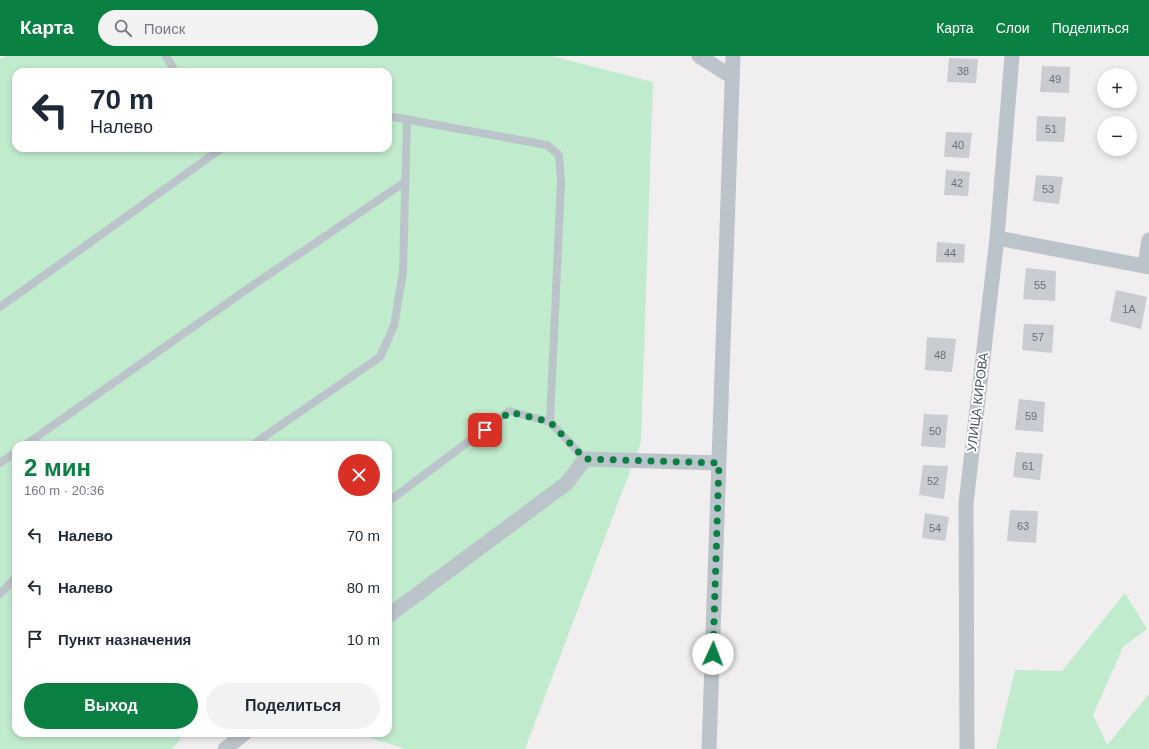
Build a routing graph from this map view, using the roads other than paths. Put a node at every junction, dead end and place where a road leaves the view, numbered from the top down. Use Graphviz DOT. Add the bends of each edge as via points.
graph roads {
  1 [pos="166,56"];
  2 [pos="699,56"];
  3 [pos="733,56"];
  4 [pos="1012,56"];
  5 [pos="173,68"];
  6 [pos="732,77"];
  7 [pos="392,117"];
  8 [pos="407,119"];
  9 [pos="216,152"];
  10 [pos="405,182"];
  11 [pos="997,238"];
  12 [pos="1149,240"];
  13 [pos="1147,266"];
  14 [pos="0,307"];
  15 [pos="550,422"];
  16 [pos="31,441"];
  17 [pos="258,441"];
  18 [pos="12,455"];
  19 [pos="585,459"];
  20 [pos="0,463"];
  21 [pos="719,463"];
  22 [pos="392,499"];
  23 [pos="12,581"];
  24 [pos="0,594"];
  25 [pos="392,613"];
  26 [pos="240,737"];
  27 [pos="225,749"];
  28 [pos="709,749"];
  29 [pos="967,749"];
  1 -- 5 [label="lane"];
  2 -- 6 [label="street"];
  3 -- 6 [label="street"];
  4 -- 11 [label="street, УЛИЦА КИРОВА"];
  6 -- 21 [label="street"];
  7 -- 8 [label="lane"];
  8 -- 10 [label="lane"];
  8 -- 15 [label="lane" via="547,145 559,155 561,182"];
  9 -- 14 [label="lane"];
  10 -- 16 [label="lane"];
  10 -- 17 [label="lane" via="403,272 394,326 380,357"];
  11 -- 13 [label="street"];
  11 -- 29 [label="street, УЛИЦА КИРОВА" via="966,503"];
  12 -- 13 [label="street"];
  15 -- 19 [label="lane"];
  15 -- 22 [label="lane" via="510,412"];
  18 -- 20 [label="lane"];
  19 -- 21 [label="street"];
  19 -- 25 [label="street" via="567,483"];
  21 -- 28 [label="street"];
  23 -- 24 [label="lane"];
  26 -- 27 [label="street"];
}
